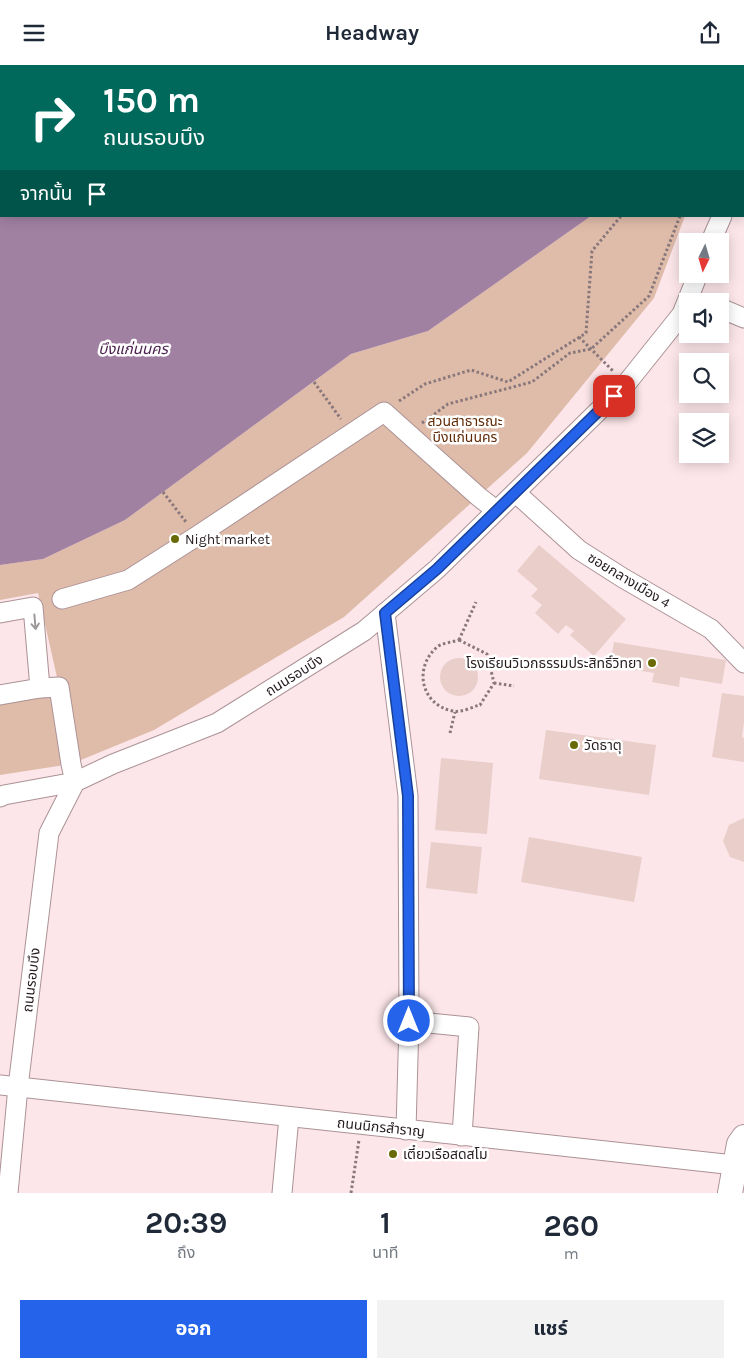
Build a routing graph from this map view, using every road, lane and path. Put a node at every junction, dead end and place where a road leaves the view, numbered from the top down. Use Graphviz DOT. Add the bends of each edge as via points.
graph roads {
  1 [pos="620,217"];
  2 [pos="680,217"];
  3 [pos="722,217"];
  4 [pos="715,233"];
  5 [pos="729,312"];
  6 [pos="679,318"];
  7 [pos="744,318"];
  8 [pos="579,337"];
  9 [pos="591,349"];
  10 [pos="314,382"];
  11 [pos="626,384"];
  12 [pos="384,412"];
  13 [pos="352,433"];
  14 [pos="407,433"];
  15 [pos="163,492"];
  16 [pos="516,493"];
  17 [pos="496,510"];
  18 [pos="197,536"];
  19 [pos="62,599"];
  20 [pos="476,601"];
  21 [pos="0,613"];
  22 [pos="385,613"];
  23 [pos="459,640"];
  24 [pos="744,663"];
  25 [pos="494,683"];
  26 [pos="514,686"];
  27 [pos="40,688"];
  28 [pos="0,695"];
  29 [pos="455,712"];
  30 [pos="450,733"];
  31 [pos="75,782"];
  32 [pos="0,797"];
  33 [pos="409,1021"];
  34 [pos="9,1086"];
  35 [pos="289,1117"];
  36 [pos="362,1125"];
  37 [pos="406,1130"];
  38 [pos="462,1136"];
  39 [pos="744,1137"];
  40 [pos="740,1166"];
  41 [pos="8,1193"];
  42 [pos="282,1193"];
  43 [pos="351,1193"];
  44 [pos="730,1193"];
  1 -- 8 [label="path" via="592,251 586,333"];
  2 -- 9 [label="path" via="649,297"];
  3 -- 4 [label="street"];
  5 -- 7 [label="street"];
  6 -- 11 [label="street, ถนนรอบบึง"];
  8 -- 9 [label="path"];
  8 -- 12 [label="path" via="508,382 471,370 425,384"];
  9 -- 11 [label="path"];
  9 -- 14 [label="path" via="570,353 532,381 448,404"];
  10 -- 13 [label="path"];
  11 -- 16 [label="street, ถนนรอบบึง"];
  12 -- 13 [label="street"];
  12 -- 14 [label="street"];
  13 -- 18 [label="street"];
  14 -- 17 [label="street"];
  15 -- 18 [label="path"];
  16 -- 17 [label="street, ถนนรอบบึง"];
  16 -- 24 [label="street, ซอยกลางเมือง 4" via="579,549 622,578 711,629"];
  17 -- 22 [label="street, ถนนรอบบึง" via="437,569"];
  18 -- 19 [label="street" via="128,580"];
  20 -- 23 [label="path"];
  21 -- 27 [label="street, one-way" via="33,607"];
  22 -- 31 [label="street, ถนนรอบบึง" via="364,631 217,723"];
  22 -- 33 [label="street" via="408,796"];
  23 -- 25 [label="path" via="487,654"];
  23 -- 29 [label="path" via="438,646 424,663 423,685 434,703"];
  25 -- 26 [label="path"];
  25 -- 29 [label="path" via="480,705"];
  27 -- 28 [label="street"];
  27 -- 31 [label="street" via="59,687"];
  29 -- 30 [label="path"];
  31 -- 32 [label="street"];
  31 -- 34 [label="street, ถนนรอบบึง" via="49,833"];
  33 -- 37 [label="street"];
  33 -- 38 [label="street" via="469,1027"];
  34 -- 35 [label="street, ถนนนิกรสำราญ"];
  34 -- 41 [label="street, ถนนรอบบึง"];
  35 -- 36 [label="street, ถนนนิกรสำราญ"];
  35 -- 42 [label="street"];
  36 -- 37 [label="street, ถนนนิกรสำราญ"];
  36 -- 43 [label="path"];
  37 -- 38 [label="street, ถนนนิกรสำราญ"];
  38 -- 40 [label="street, ถนนนิกรสำราญ"];
  39 -- 40 [label="main road" via="739,1144"];
  40 -- 44 [label="main road"];
}
